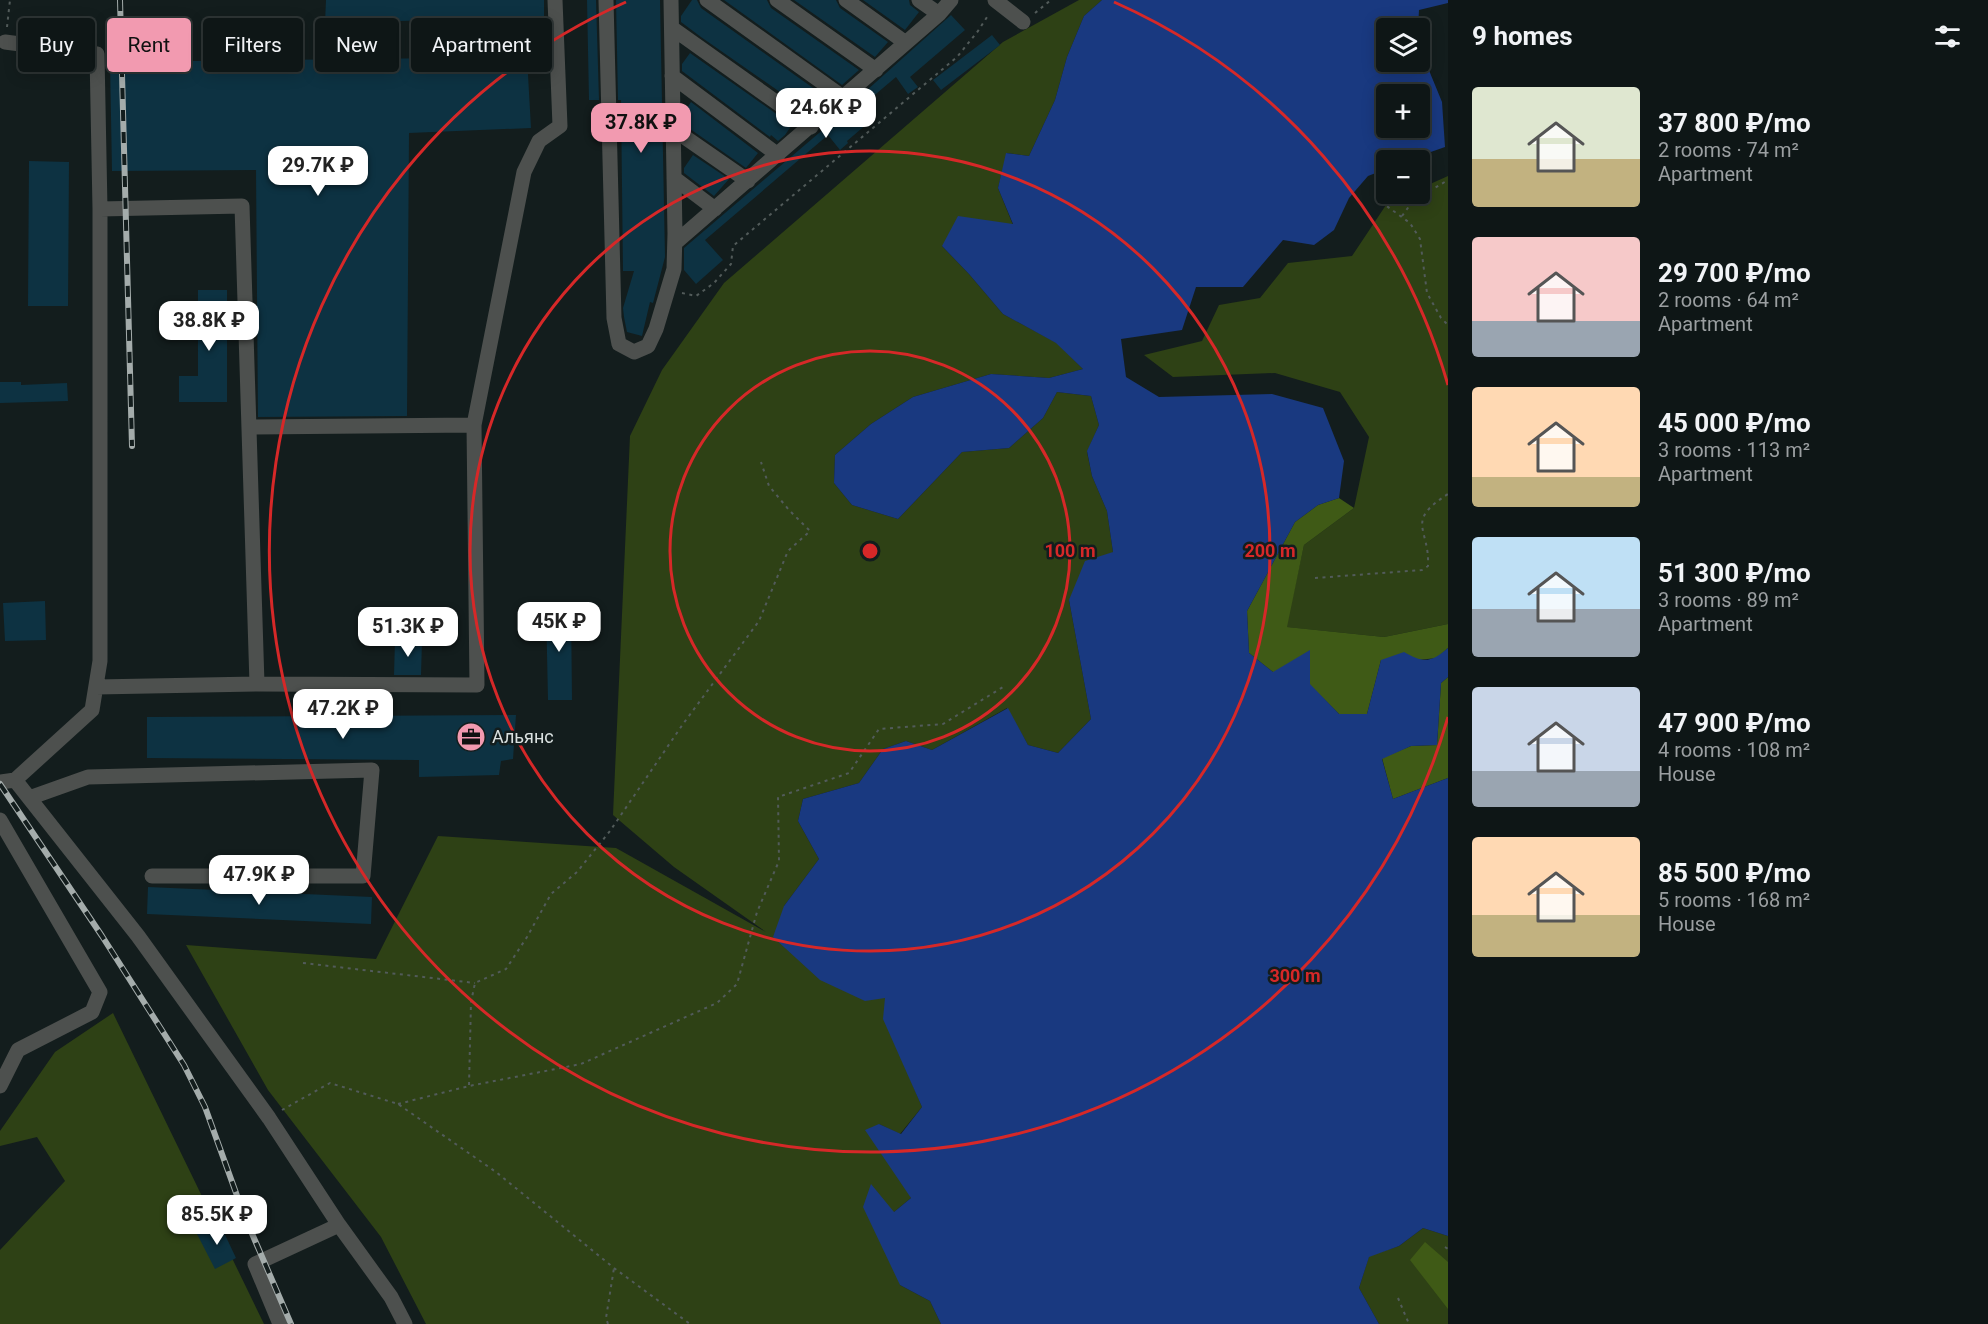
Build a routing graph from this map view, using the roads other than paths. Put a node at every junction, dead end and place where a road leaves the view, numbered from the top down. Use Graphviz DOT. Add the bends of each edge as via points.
graph roads {
  1 [pos="555,0"];
  2 [pos="606,0"];
  3 [pos="671,0"];
  4 [pos="707,0"];
  5 [pos="777,0"];
  6 [pos="846,0"];
  7 [pos="920,0"];
  8 [pos="951,0"];
  9 [pos="995,1"];
  10 [pos="939,14"];
  11 [pos="1023,22"];
  12 [pos="672,28"];
  13 [pos="5,42"];
  14 [pos="906,43"];
  15 [pos="876,70"];
  16 [pos="672,76"];
  17 [pos="844,98"];
  18 [pos="811,127"];
  19 [pos="673,129"];
  20 [pos="778,155"];
  21 [pos="674,178"];
  22 [pos="748,181"];
  23 [pos="715,208"];
  24 [pos="100,209"];
  25 [pos="675,243"];
  26 [pos="474,425"];
  27 [pos="249,427"];
  28 [pos="257,684"];
  29 [pos="96,687"];
  30 [pos="8,781"];
  31 [pos="29,798"];
  32 [pos="0,820"];
  33 [pos="152,876"];
  34 [pos="0,1086"];
  35 [pos="339,1225"];
  36 [pos="280,1324"];
  37 [pos="405,1324"];
  1 -- 26 [label="lane" via="560,126 539,141 524,172"];
  2 -- 25 [label="lane" via="614,318 619,344 634,352 648,346 656,329 674,269"];
  3 -- 12 [label="lane"];
  4 -- 17 [label="lane"];
  5 -- 15 [label="lane"];
  6 -- 14 [label="lane"];
  7 -- 10 [label="lane"];
  8 -- 10 [label="lane"];
  9 -- 11 [label="lane"];
  10 -- 14 [label="lane"];
  12 -- 16 [label="lane"];
  12 -- 18 [label="lane"];
  13 -- 24 [label="lane" via="97,54"];
  14 -- 15 [label="lane"];
  15 -- 17 [label="lane"];
  16 -- 19 [label="lane"];
  16 -- 20 [label="lane"];
  17 -- 18 [label="lane"];
  18 -- 20 [label="lane"];
  19 -- 21 [label="lane"];
  19 -- 22 [label="lane"];
  20 -- 22 [label="lane"];
  21 -- 23 [label="lane"];
  21 -- 25 [label="lane"];
  22 -- 23 [label="lane"];
  23 -- 25 [label="lane"];
  24 -- 27 [label="lane" via="242,206"];
  24 -- 29 [label="lane" via="100,649"];
  26 -- 27 [label="lane"];
  26 -- 28 [label="lane" via="477,685"];
  27 -- 28 [label="lane"];
  28 -- 29 [label="lane"];
  29 -- 30 [label="lane" via="92,710"];
  30 -- 31 [label="lane"];
  31 -- 33 [label="lane" via="88,777 372,770 363,876"];
  31 -- 35 [label="lane" via="138,936 269,1118"];
  32 -- 34 [label="lane" via="100,992 92,1012 18,1050"];
  35 -- 36 [label="lane" via="255,1264"];
  35 -- 37 [label="lane" via="391,1297"];
}
